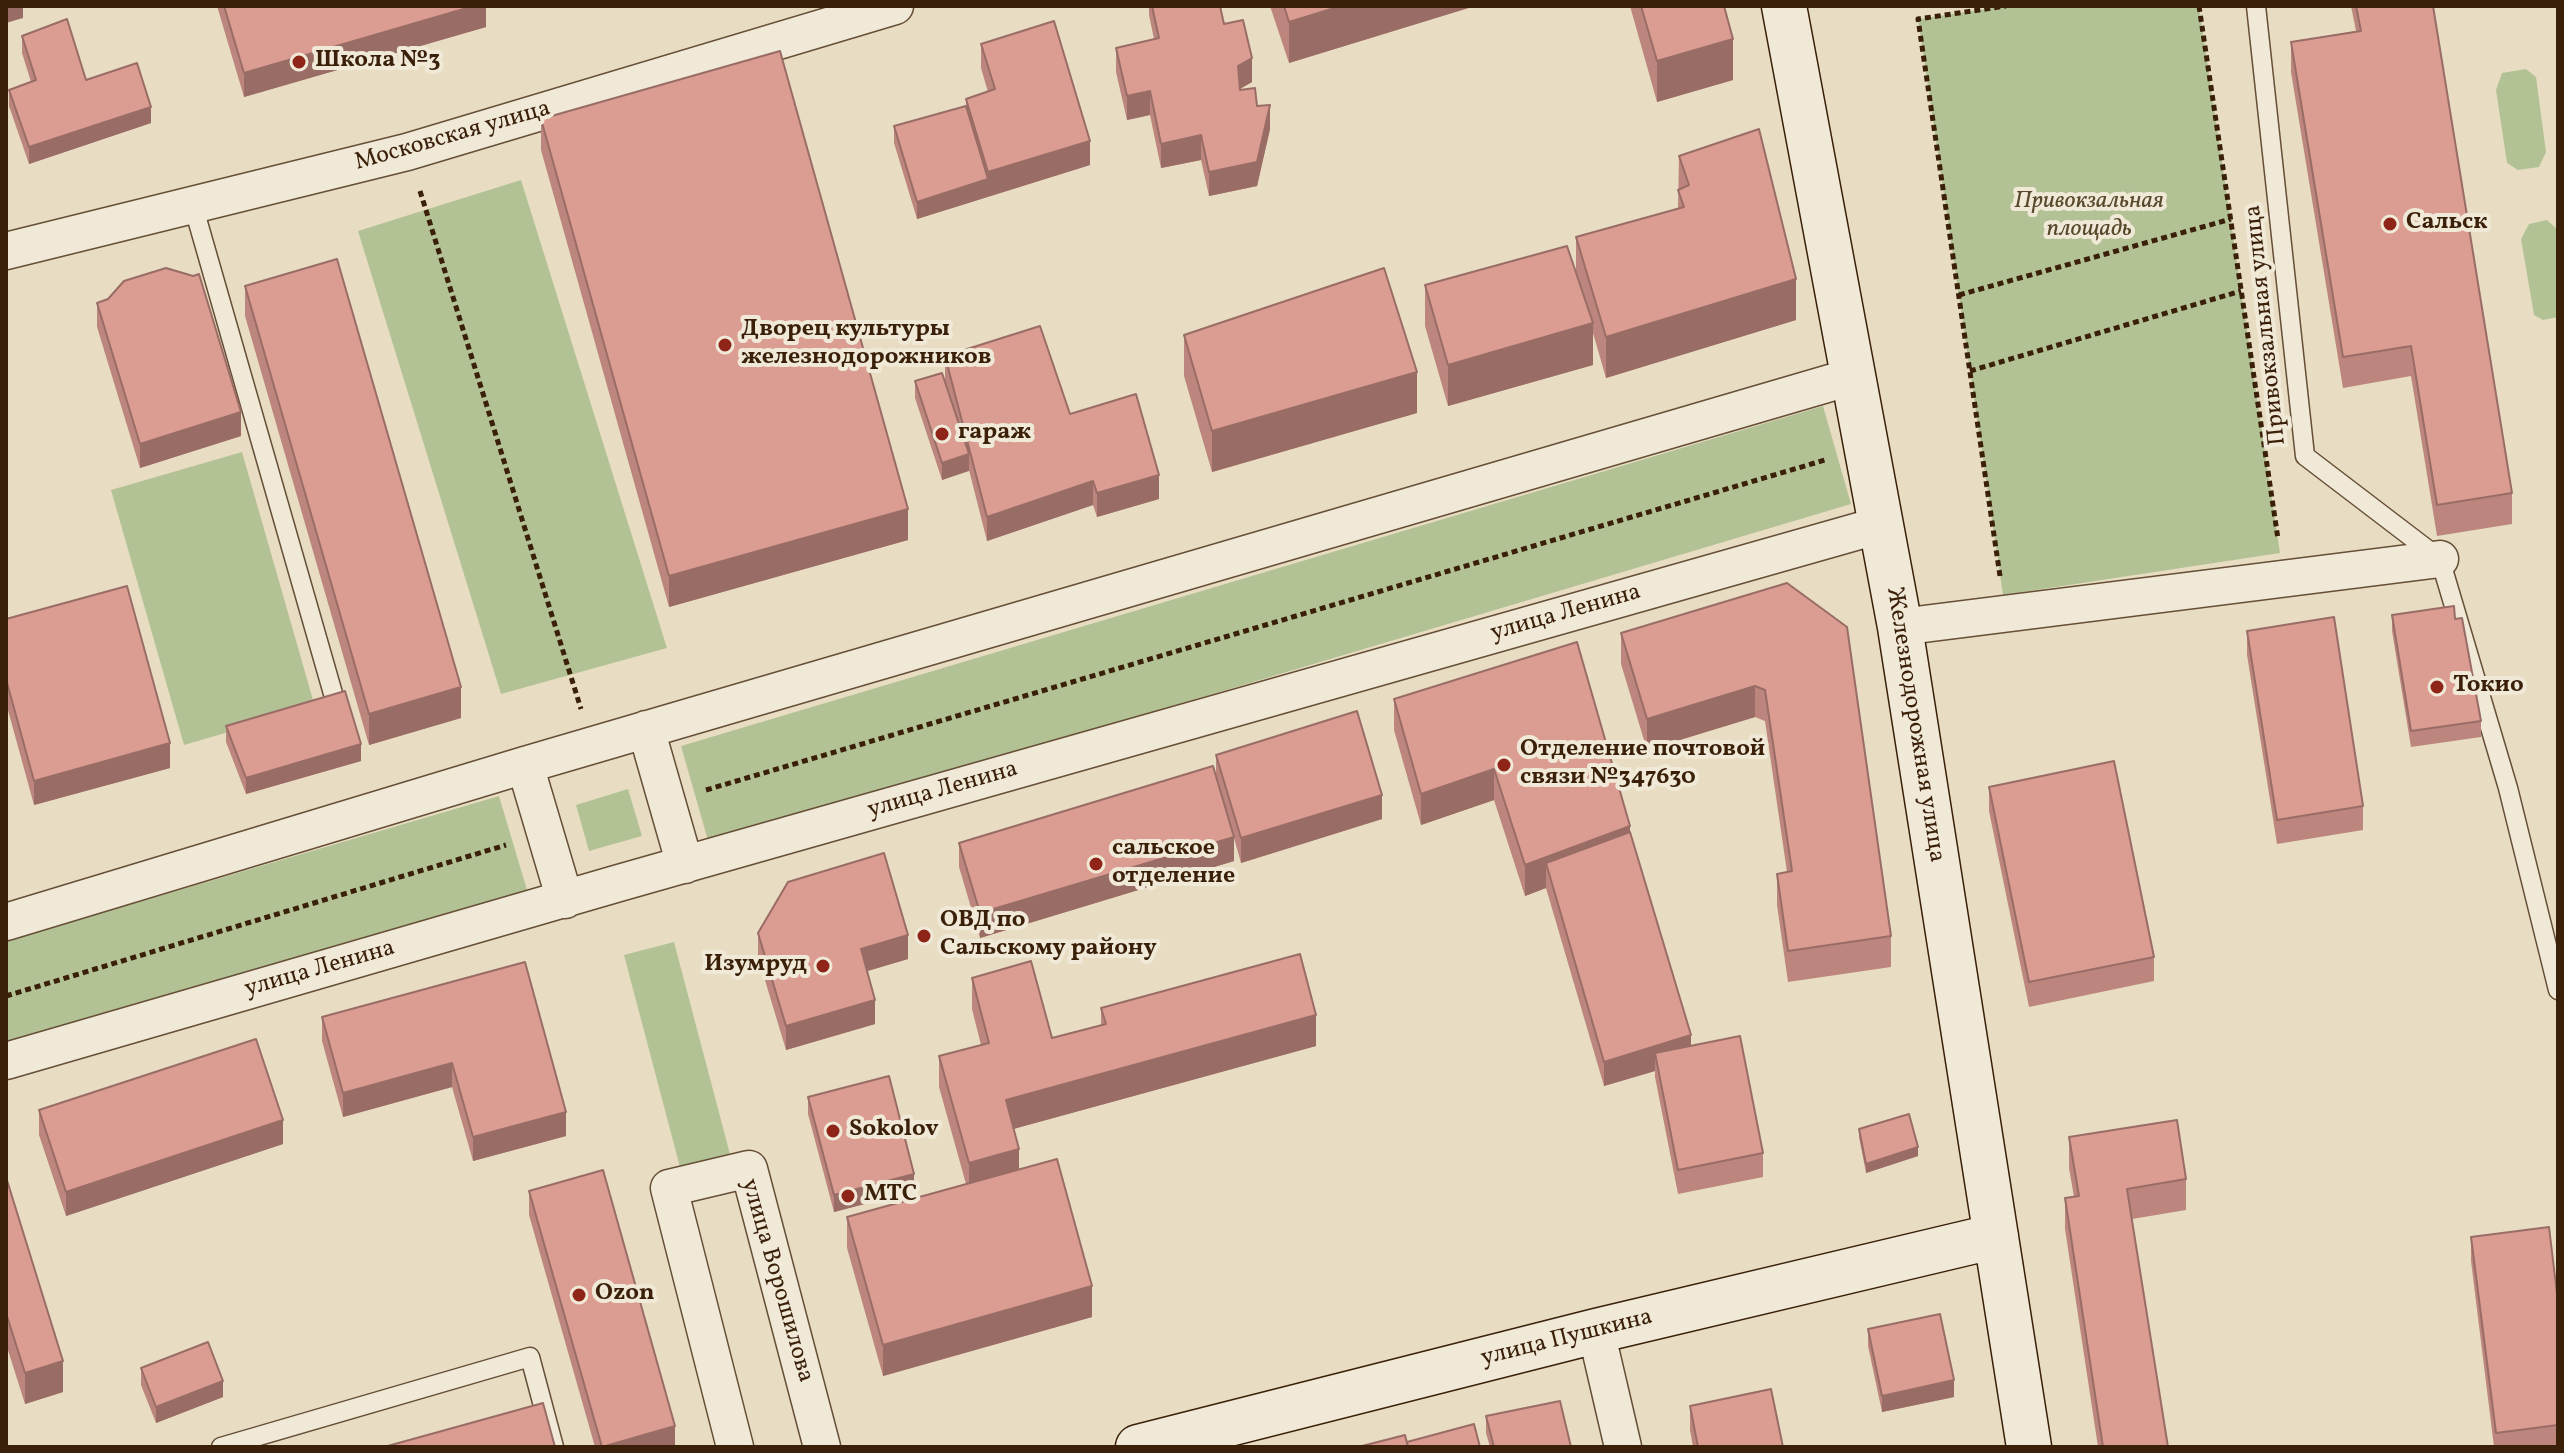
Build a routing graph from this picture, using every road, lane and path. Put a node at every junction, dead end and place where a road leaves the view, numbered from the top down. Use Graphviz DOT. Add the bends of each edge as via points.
graph roads {
  1 [pos="895,6"];
  2 [pos="1784,6"];
  3 [pos="2006,6"];
  4 [pos="2199,6"];
  5 [pos="2256,6"];
  6 [pos="407,152"];
  7 [pos="193,205"];
  8 [pos="2231,219"];
  9 [pos="6,251"];
  10 [pos="2241,291"];
  11 [pos="1959,295"];
  12 [pos="1970,371"];
  13 [pos="1854,376"];
  14 [pos="1867,448"];
  15 [pos="1880,525"];
  16 [pos="2280,553"];
  17 [pos="2440,559"];
  18 [pos="2001,580"];
  19 [pos="1900,627"];
  20 [pos="334,697"];
  21 [pos="646,729"];
  22 [pos="592,745"];
  23 [pos="525,765"];
  24 [pos="667,801"];
  25 [pos="545,833"];
  26 [pos="685,865"];
  27 [pos="565,900"];
  28 [pos="6,922"];
  29 [pos="2558,990"];
  30 [pos="6,996"];
  31 [pos="6,1061"];
  32 [pos="1996,1236"];
  33 [pos="1596,1331"];
  34 [pos="1210,1437"];
  35 [pos="221,1447"];
  36 [pos="554,1447"];
  37 [pos="735,1447"];
  38 [pos="822,1447"];
  39 [pos="1138,1447"];
  40 [pos="1623,1447"];
  41 [pos="2029,1447"];
  1 -- 6 [label="street, Московская улица"];
  2 -- 13 [label="main road, Железнодорожная улица"];
  3 -- 12 [label="path" via="1918,19"];
  4 -- 8 [label="path"];
  5 -- 17 [label="lane, Привокзальная улица" via="2305,456"];
  6 -- 7 [label="street, Московская улица"];
  6 -- 22 [label="path"];
  7 -- 9 [label="street, Московская улица"];
  7 -- 20 [label="lane"];
  8 -- 10 [label="path"];
  8 -- 11 [label="path"];
  10 -- 12 [label="path"];
  10 -- 16 [label="path"];
  12 -- 18 [label="path"];
  13 -- 14 [label="main road, Железнодорожная улица"];
  13 -- 21 [label="street"];
  14 -- 15 [label="main road, Железнодорожная улица"];
  14 -- 24 [label="path"];
  15 -- 19 [label="main road, Железнодорожная улица"];
  15 -- 26 [label="street, улица Ленина"];
  17 -- 19 [label="street"];
  17 -- 29 [label="lane" via="2508,788"];
  19 -- 32 [label="main road, Железнодорожная улица"];
  21 -- 22 [label="street"];
  21 -- 24 [label="street"];
  22 -- 23 [label="street"];
  23 -- 25 [label="street"];
  23 -- 28 [label="street"];
  24 -- 26 [label="street"];
  25 -- 27 [label="street"];
  25 -- 30 [label="path"];
  26 -- 27 [label="street, улица Ленина"];
  27 -- 31 [label="street, улица Ленина"];
  32 -- 33 [label="main road, улица Пушкина"];
  32 -- 41 [label="main road, Железнодорожная улица"];
  33 -- 34 [label="main road, улица Пушкина"];
  33 -- 40 [label="street"];
  34 -- 39 [label="main road, улица Пушкина"];
  35 -- 36 [label="lane" via="530,1357"];
  37 -- 38 [label="street, улица Ворошилова" via="669,1188 749,1169"];
}
